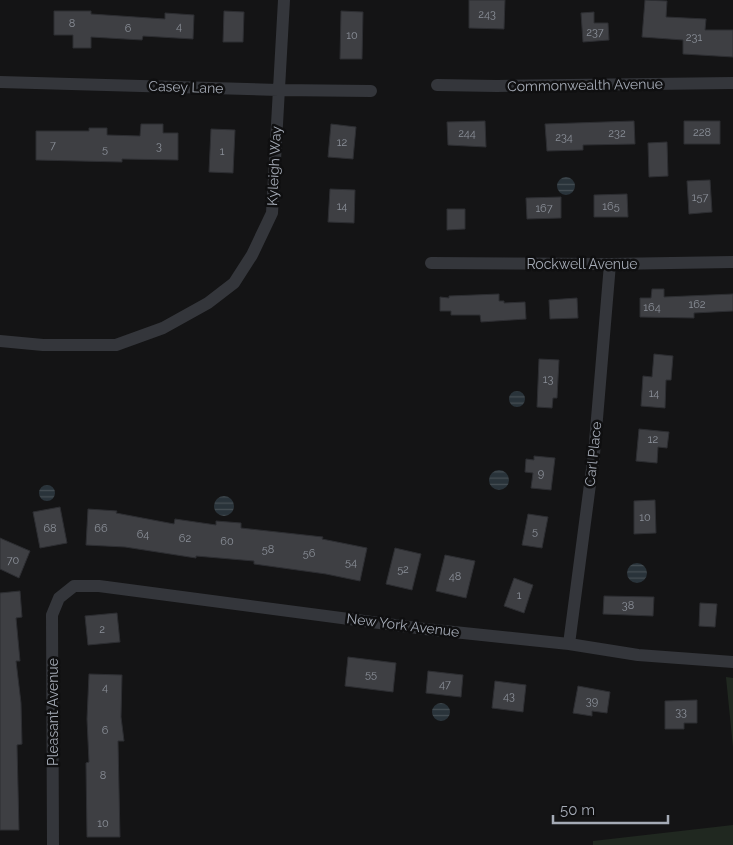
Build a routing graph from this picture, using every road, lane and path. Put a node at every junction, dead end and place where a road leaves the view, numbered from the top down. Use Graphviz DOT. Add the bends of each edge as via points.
graph roads {
  1 [pos="284,0"];
  2 [pos="0,82"];
  3 [pos="733,83"];
  4 [pos="437,85"];
  5 [pos="278,90"];
  6 [pos="371,90"];
  7 [pos="733,262"];
  8 [pos="431,263"];
  9 [pos="610,264"];
  10 [pos="0,341"];
  11 [pos="74,586"];
  12 [pos="569,644"];
  13 [pos="733,662"];
  14 [pos="53,845"];
  1 -- 5 [label="street, Kyleigh Way"];
  2 -- 5 [label="street, Casey Lane"];
  3 -- 4 [label="street, Commonwealth Avenue"];
  5 -- 6 [label="street, Casey Lane"];
  5 -- 10 [label="street, Kyleigh Way" via="272,212 252,255 234,283 208,303 163,328 116,345"];
  7 -- 9 [label="street, Rockwell Avenue"];
  8 -- 9 [label="street, Rockwell Avenue"];
  9 -- 12 [label="street, Carl Place" via="594,454"];
  11 -- 12 [label="street, New York Avenue" via="99,586 425,629"];
  11 -- 14 [label="street, Pleasant Avenue" via="59,598 52,616"];
  12 -- 13 [label="street, New York Avenue" via="638,655"];
}
